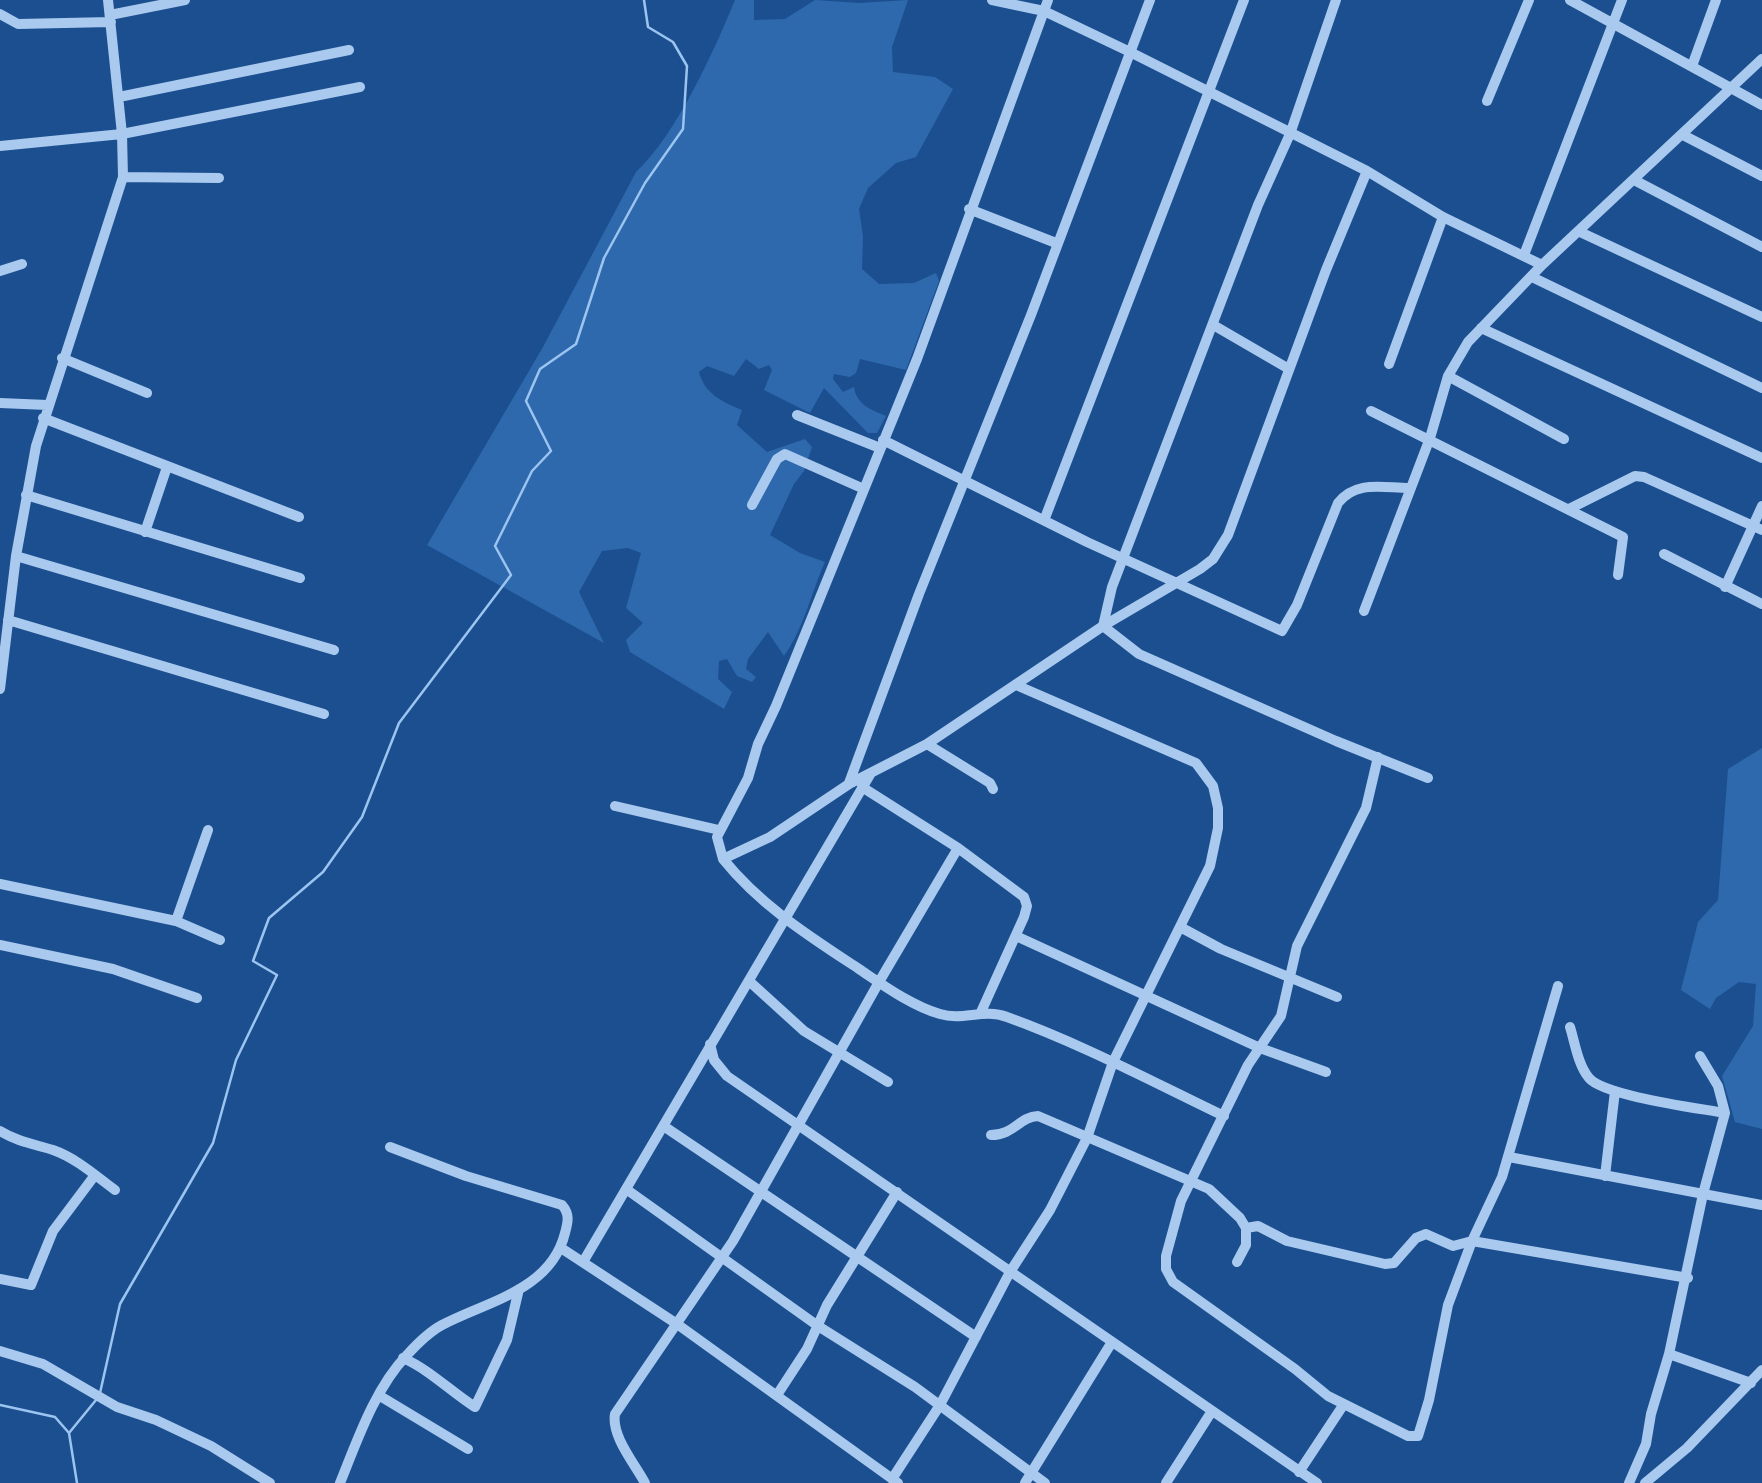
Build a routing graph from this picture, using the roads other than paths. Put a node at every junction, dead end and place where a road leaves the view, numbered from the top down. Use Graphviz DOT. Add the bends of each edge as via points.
graph roads {
  1 [pos="108,0"];
  2 [pos="185,0"];
  3 [pos="992,0"];
  4 [pos="1150,0"];
  5 [pos="1244,0"];
  6 [pos="1336,0"];
  7 [pos="1529,0"];
  8 [pos="1570,0"];
  9 [pos="1622,0"];
  10 [pos="1716,0"];
  11 [pos="1046,5"];
  12 [pos="0,14"];
  13 [pos="110,18"];
  14 [pos="1611,23"];
  15 [pos="349,50"];
  16 [pos="1128,51"];
  17 [pos="1762,59"];
  18 [pos="1692,66"];
  19 [pos="360,86"];
  20 [pos="1732,88"];
  21 [pos="1207,92"];
  22 [pos="119,96"];
  23 [pos="1487,101"];
  24 [pos="1762,105"];
  25 [pos="122,134"];
  26 [pos="1290,134"];
  27 [pos="1683,135"];
  28 [pos="0,146"];
  29 [pos="1367,171"];
  30 [pos="1762,176"];
  31 [pos="123,178"];
  32 [pos="218,178"];
  33 [pos="1636,181"];
  34 [pos="969,209"];
  35 [pos="1443,218"];
  36 [pos="1580,232"];
  37 [pos="1056,243"];
  38 [pos="1762,248"];
  39 [pos="1524,254"];
  40 [pos="22,264"];
  41 [pos="1542,265"];
  42 [pos="0,271"];
  43 [pos="1534,278"];
  44 [pos="1762,317"];
  45 [pos="1215,326"];
  46 [pos="1482,328"];
  47 [pos="62,358"];
  48 [pos="1388,364"];
  49 [pos="1289,369"];
  50 [pos="1448,376"];
  51 [pos="1762,388"];
  52 [pos="147,394"];
  53 [pos="0,403"];
  54 [pos="47,405"];
  55 [pos="1371,411"];
  56 [pos="797,415"];
  57 [pos="43,418"];
  58 [pos="1430,438"];
  59 [pos="1564,440"];
  60 [pos="882,444"];
  61 [pos="1762,458"];
  62 [pos="166,467"];
  63 [pos="965,478"];
  64 [pos="1410,488"];
  65 [pos="864,489"];
  66 [pos="26,495"];
  67 [pos="752,504"];
  68 [pos="1762,506"];
  69 [pos="1570,509"];
  70 [pos="299,518"];
  71 [pos="1045,518"];
  72 [pos="1757,528"];
  73 [pos="145,532"];
  74 [pos="0,549"];
  75 [pos="16,552"];
  76 [pos="1664,554"];
  77 [pos="1123,559"];
  78 [pos="1618,574"];
  79 [pos="300,578"];
  80 [pos="1174,583"];
  81 [pos="1725,586"];
  82 [pos="1762,604"];
  83 [pos="1364,611"];
  84 [pos="8,620"];
  85 [pos="1103,626"];
  86 [pos="334,650"];
  87 [pos="1,676"];
  88 [pos="1016,686"];
  89 [pos="0,689"];
  90 [pos="324,714"];
  91 [pos="927,744"];
  92 [pos="1378,757"];
  93 [pos="872,772"];
  94 [pos="1428,778"];
  95 [pos="849,784"];
  96 [pos="862,787"];
  97 [pos="993,789"];
  98 [pos="615,806"];
  99 [pos="208,830"];
  100 [pos="719,830"];
  101 [pos="958,848"];
  102 [pos="722,859"];
  103 [pos="0,884"];
  104 [pos="783,918"];
  105 [pos="176,920"];
  106 [pos="1182,928"];
  107 [pos="1016,936"];
  108 [pos="220,940"];
  109 [pos="0,945"];
  110 [pos="1292,960"];
  111 [pos="1276,970"];
  112 [pos="1291,979"];
  113 [pos="748,981"];
  114 [pos="878,982"];
  115 [pos="1558,986"];
  116 [pos="1148,996"];
  117 [pos="1337,997"];
  118 [pos="197,998"];
  119 [pos="982,1012"];
  120 [pos="1570,1027"];
  121 [pos="710,1044"];
  122 [pos="1260,1048"];
  123 [pos="839,1052"];
  124 [pos="1700,1056"];
  125 [pos="1114,1062"];
  126 [pos="1326,1072"];
  127 [pos="888,1082"];
  128 [pos="1614,1091"];
  129 [pos="1725,1113"];
  130 [pos="1224,1116"];
  131 [pos="800,1125"];
  132 [pos="664,1126"];
  133 [pos="0,1131"];
  134 [pos="990,1135"];
  135 [pos="1088,1138"];
  136 [pos="390,1147"];
  137 [pos="1509,1157"];
  138 [pos="95,1175"];
  139 [pos="1606,1176"];
  140 [pos="1191,1180"];
  141 [pos="626,1189"];
  142 [pos="115,1190"];
  143 [pos="761,1191"];
  144 [pos="897,1192"];
  145 [pos="1703,1194"];
  146 [pos="1762,1205"];
  147 [pos="1246,1228"];
  148 [pos="1472,1241"];
  149 [pos="561,1248"];
  150 [pos="722,1259"];
  151 [pos="857,1259"];
  152 [pos="583,1262"];
  153 [pos="1237,1262"];
  154 [pos="1010,1272"];
  155 [pos="1688,1278"];
  156 [pos="0,1279"];
  157 [pos="519,1289"];
  158 [pos="677,1324"];
  159 [pos="818,1326"];
  160 [pos="976,1337"];
  161 [pos="1112,1342"];
  162 [pos="0,1350"];
  163 [pos="1669,1354"];
  164 [pos="404,1358"];
  165 [pos="1762,1370"];
  166 [pos="1751,1383"];
  167 [pos="777,1394"];
  168 [pos="380,1396"];
  169 [pos="1344,1404"];
  170 [pos="940,1405"];
  171 [pos="1212,1411"];
  172 [pos="468,1449"];
  173 [pos="1299,1472"];
  174 [pos="1028,1478"];
  175 [pos="895,1481"];
  176 [pos="270,1483"];
  177 [pos="340,1483"];
  178 [pos="645,1483"];
  179 [pos="1045,1483"];
  180 [pos="1166,1483"];
  181 [pos="1318,1483"];
  182 [pos="1629,1483"];
  183 [pos="1645,1483"];
  1 -- 13 [label="street"];
  2 -- 13 [label="street"];
  3 -- 11 [label="street"];
  4 -- 16 [label="street"];
  5 -- 21 [label="street"];
  6 -- 26 [label="street"];
  7 -- 23 [label="street"];
  8 -- 14 [label="street"];
  9 -- 14 [label="street"];
  10 -- 18 [label="street"];
  11 -- 16 [label="street"];
  11 -- 34 [label="street"];
  12 -- 13 [label="street" via="18,24"];
  13 -- 22 [label="street"];
  14 -- 18 [label="street"];
  14 -- 39 [label="street"];
  15 -- 22 [label="street"];
  16 -- 21 [label="street"];
  16 -- 37 [label="street"];
  17 -- 20 [label="street"];
  18 -- 20 [label="street"];
  19 -- 25 [label="street"];
  20 -- 24 [label="street"];
  20 -- 27 [label="street"];
  21 -- 26 [label="street"];
  21 -- 71 [label="street"];
  22 -- 25 [label="street"];
  25 -- 28 [label="street"];
  25 -- 31 [label="street"];
  26 -- 29 [label="street"];
  26 -- 45 [label="street"];
  27 -- 30 [label="street"];
  27 -- 33 [label="street"];
  29 -- 35 [label="street"];
  29 -- 49 [label="street"];
  31 -- 32 [label="street"];
  31 -- 47 [label="street"];
  33 -- 36 [label="street"];
  33 -- 38 [label="street"];
  34 -- 37 [label="street"];
  34 -- 60 [label="street"];
  35 -- 39 [label="street"];
  35 -- 48 [label="street"];
  36 -- 41 [label="street"];
  36 -- 44 [label="street"];
  37 -- 63 [label="street"];
  39 -- 41 [label="street"];
  40 -- 42 [label="street"];
  41 -- 43 [label="street"];
  43 -- 46 [label="street"];
  43 -- 51 [label="street"];
  45 -- 49 [label="street"];
  45 -- 77 [label="street"];
  46 -- 50 [label="street"];
  46 -- 61 [label="street"];
  47 -- 52 [label="street"];
  47 -- 54 [label="street"];
  49 -- 80 [label="street" via="1228,535 1212,558"];
  50 -- 58 [label="street"];
  50 -- 59 [label="street"];
  53 -- 54 [label="street"];
  54 -- 57 [label="street"];
  55 -- 58 [label="street"];
  56 -- 60 [label="street"];
  57 -- 62 [label="street"];
  57 -- 66 [label="street"];
  58 -- 64 [label="street"];
  58 -- 69 [label="street"];
  60 -- 63 [label="street"];
  60 -- 65 [label="street"];
  62 -- 70 [label="street"];
  62 -- 73 [label="street"];
  63 -- 71 [label="street"];
  63 -- 95 [label="street"];
  64 -- 80 [label="street" via="1347,492 1282,630"];
  64 -- 83 [label="street"];
  65 -- 67 [label="street" via="785,454"];
  65 -- 100 [label="street" via="748,778"];
  66 -- 73 [label="street"];
  66 -- 75 [label="street"];
  68 -- 72 [label="street"];
  69 -- 72 [label="street" via="1644,477"];
  69 -- 78 [label="street" via="1623,538"];
  71 -- 77 [label="street"];
  72 -- 81 [label="street"];
  73 -- 79 [label="street"];
  74 -- 75 [label="street"];
  75 -- 84 [label="street"];
  75 -- 86 [label="street"];
  76 -- 81 [label="street"];
  77 -- 80 [label="street"];
  77 -- 85 [label="street"];
  80 -- 85 [label="street"];
  81 -- 82 [label="street"];
  84 -- 87 [label="street"];
  84 -- 90 [label="street"];
  85 -- 88 [label="street"];
  85 -- 92 [label="street" via="1140,654"];
  87 -- 89 [label="street"];
  88 -- 91 [label="street"];
  88 -- 106 [label="street" via="1196,763 1207,775 1218,828 1210,866"];
  91 -- 93 [label="street"];
  91 -- 97 [label="street"];
  92 -- 94 [label="street"];
  92 -- 110 [label="street" via="1366,808"];
  93 -- 95 [label="street"];
  93 -- 96 [label="street"];
  95 -- 102 [label="street" via="787,827"];
  96 -- 101 [label="street"];
  96 -- 104 [label="street"];
  98 -- 100 [label="street"];
  99 -- 105 [label="street"];
  100 -- 102 [label="street"];
  101 -- 107 [label="street" via="1024,896"];
  101 -- 114 [label="street"];
  102 -- 104 [label="street"];
  103 -- 105 [label="street"];
  104 -- 113 [label="street"];
  104 -- 114 [label="street"];
  105 -- 108 [label="street"];
  106 -- 111 [label="street"];
  106 -- 116 [label="street"];
  107 -- 116 [label="street"];
  107 -- 119 [label="street"];
  109 -- 118 [label="street" via="113,968"];
  110 -- 111 [label="street"];
  110 -- 112 [label="street"];
  111 -- 112 [label="street"];
  112 -- 117 [label="street"];
  112 -- 122 [label="street" via="1281,1016"];
  113 -- 121 [label="street"];
  113 -- 123 [label="street"];
  114 -- 119 [label="street" via="934,1012"];
  114 -- 123 [label="street"];
  115 -- 137 [label="street"];
  116 -- 122 [label="street"];
  116 -- 125 [label="street"];
  119 -- 125 [label="street"];
  120 -- 128 [label="street" via="1587,1076"];
  121 -- 131 [label="street" via="719,1069"];
  121 -- 132 [label="street"];
  122 -- 126 [label="street"];
  122 -- 130 [label="street"];
  123 -- 127 [label="street"];
  123 -- 131 [label="street"];
  124 -- 129 [label="street"];
  125 -- 130 [label="street"];
  125 -- 135 [label="street"];
  128 -- 129 [label="street"];
  128 -- 139 [label="street"];
  129 -- 145 [label="street"];
  130 -- 140 [label="street"];
  131 -- 143 [label="street"];
  131 -- 144 [label="street"];
  132 -- 141 [label="street"];
  132 -- 143 [label="street"];
  133 -- 138 [label="street"];
  134 -- 135 [label="street" via="1038,1116"];
  135 -- 140 [label="street"];
  135 -- 154 [label="street"];
  136 -- 149 [label="street" via="562,1205 568,1218"];
  137 -- 139 [label="street"];
  137 -- 148 [label="street"];
  138 -- 142 [label="street"];
  138 -- 156 [label="street" via="53,1231 31,1285"];
  139 -- 145 [label="street"];
  140 -- 147 [label="street"];
  140 -- 169 [label="street" via="1170,1235 1168,1277"];
  141 -- 150 [label="street"];
  141 -- 152 [label="street"];
  143 -- 150 [label="street"];
  143 -- 151 [label="street"];
  144 -- 151 [label="street"];
  144 -- 154 [label="street"];
  145 -- 146 [label="street"];
  145 -- 155 [label="street"];
  147 -- 148 [label="street" via="1390,1265 1420,1235 1453,1246"];
  147 -- 153 [label="street"];
  148 -- 155 [label="street"];
  148 -- 169 [label="street" via="1441,1326 1418,1436"];
  149 -- 152 [label="street"];
  149 -- 157 [label="street" via="546,1270"];
  150 -- 158 [label="street"];
  150 -- 159 [label="street"];
  151 -- 159 [label="street"];
  151 -- 160 [label="street"];
  152 -- 158 [label="street"];
  154 -- 160 [label="street"];
  154 -- 161 [label="street"];
  155 -- 163 [label="street"];
  157 -- 164 [label="street" via="437,1328"];
  157 -- 164 [label="street" via="507,1340 475,1407"];
  158 -- 167 [label="street"];
  158 -- 178 [label="street" via="615,1414 617,1432"];
  159 -- 167 [label="street"];
  159 -- 170 [label="street"];
  160 -- 170 [label="street"];
  161 -- 171 [label="street"];
  161 -- 174 [label="street"];
  162 -- 176 [label="street" via="212,1446"];
  163 -- 166 [label="street"];
  163 -- 182 [label="street"];
  164 -- 168 [label="street"];
  165 -- 166 [label="street"];
  166 -- 183 [label="street"];
  167 -- 175 [label="street"];
  168 -- 172 [label="street"];
  168 -- 177 [label="street"];
  169 -- 173 [label="street"];
  170 -- 174 [label="street"];
  170 -- 175 [label="street"];
  171 -- 173 [label="street"];
  171 -- 180 [label="street"];
  173 -- 181 [label="street"];
  174 -- 179 [label="street"];
}
